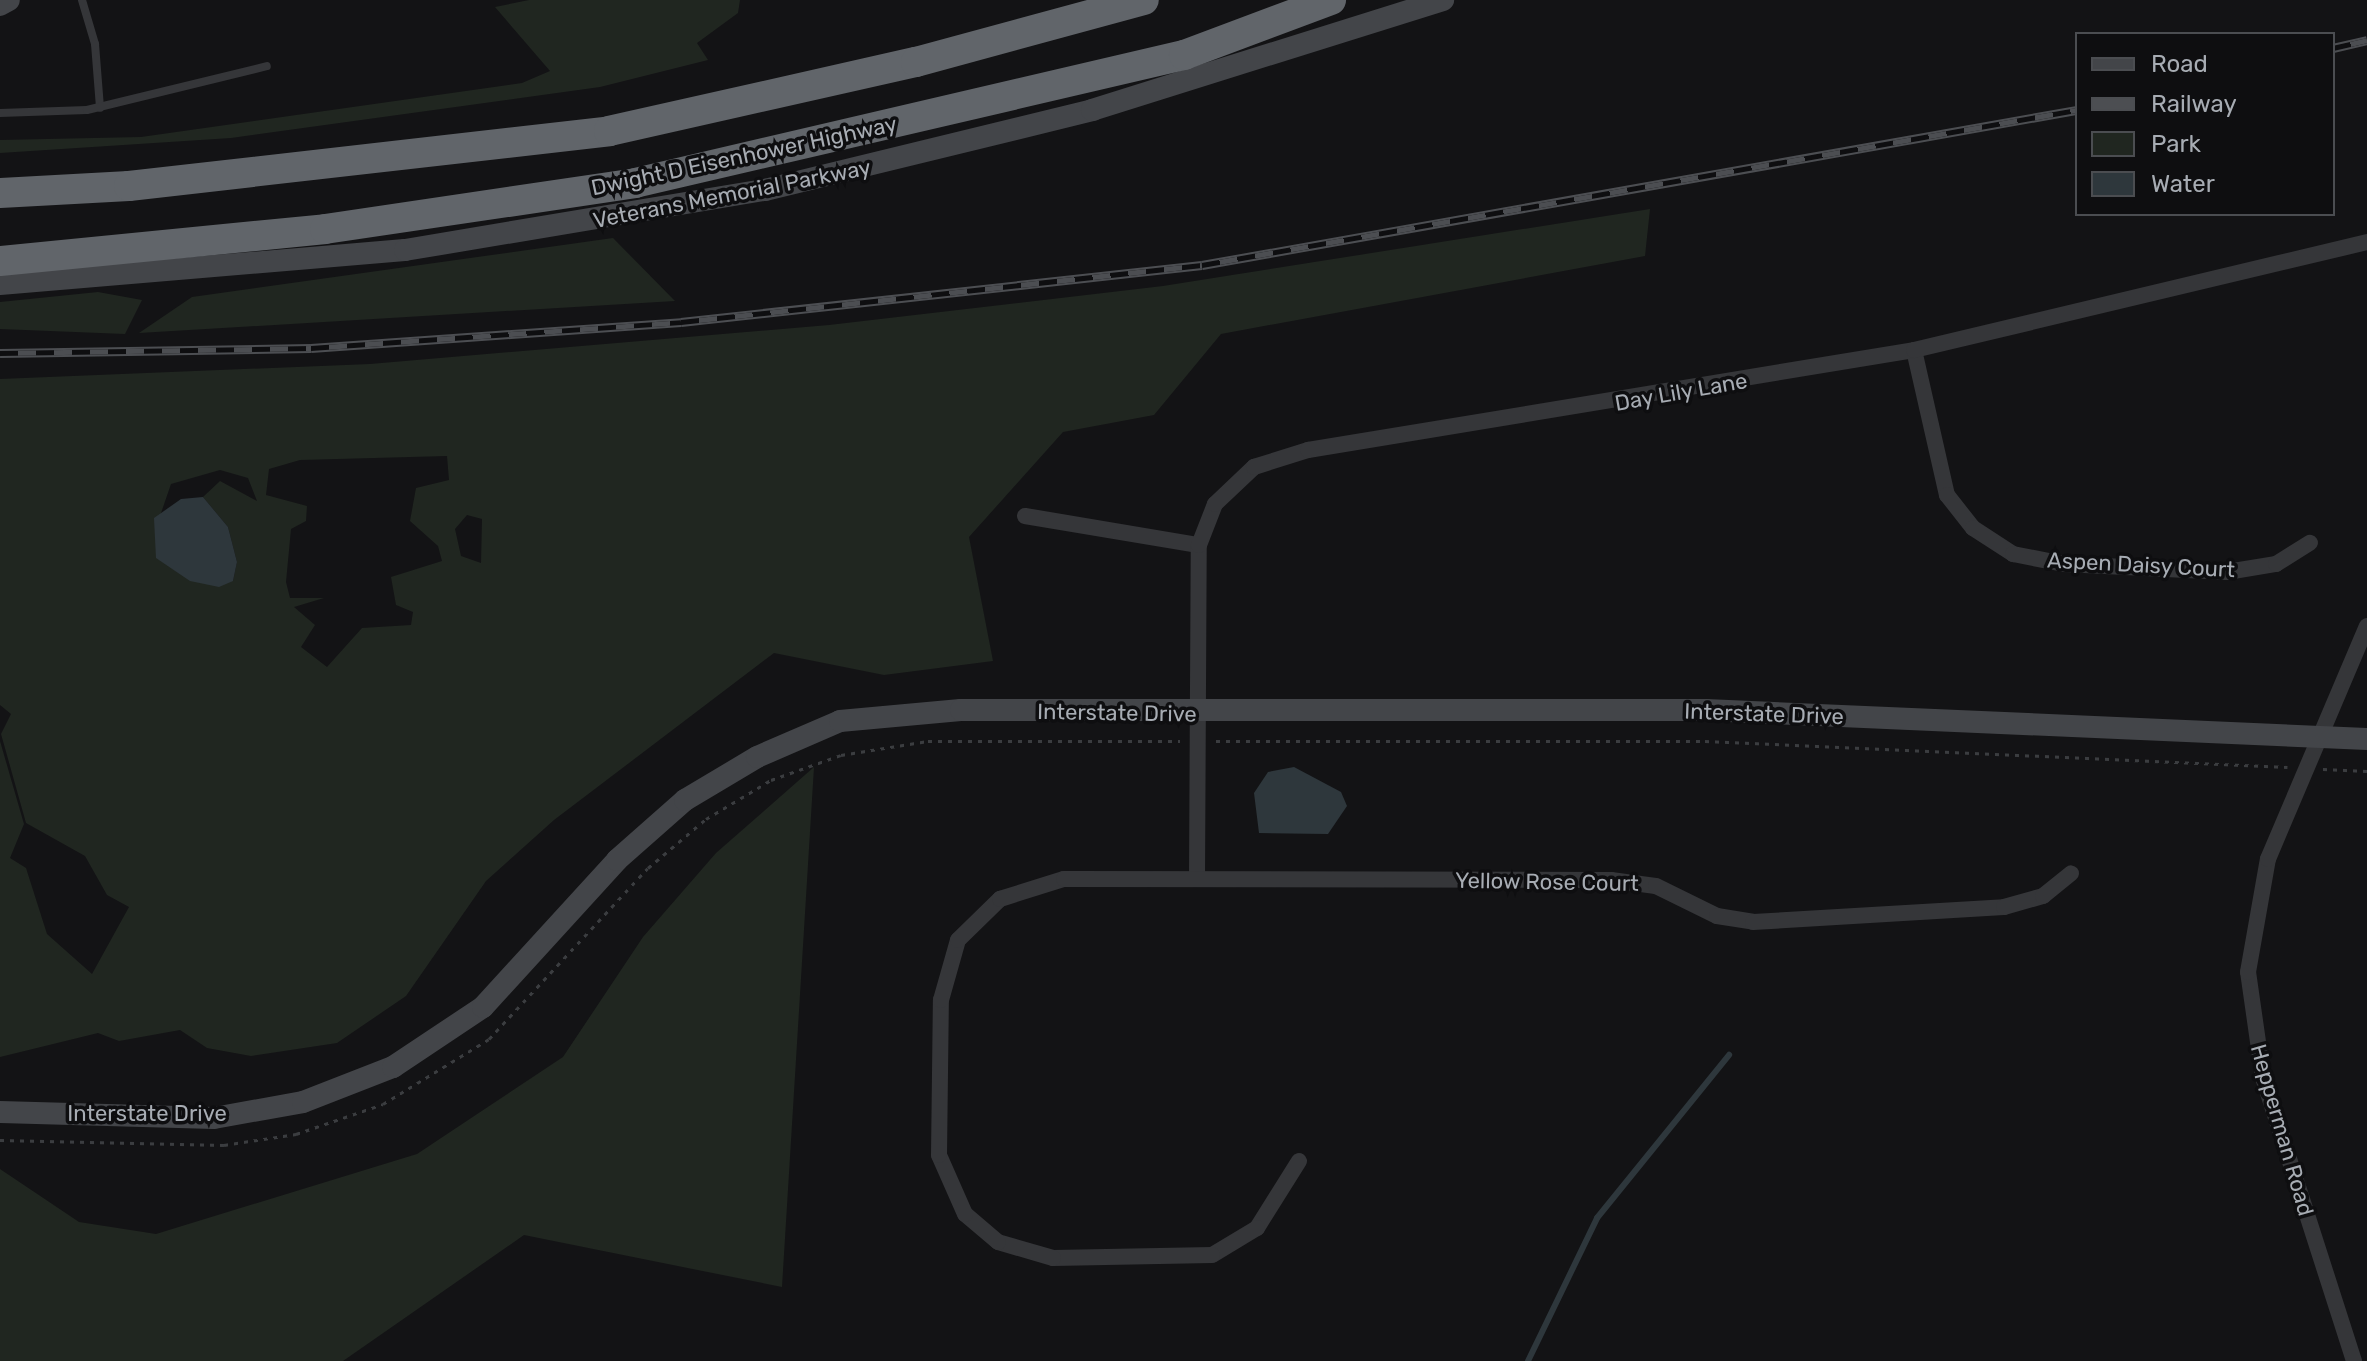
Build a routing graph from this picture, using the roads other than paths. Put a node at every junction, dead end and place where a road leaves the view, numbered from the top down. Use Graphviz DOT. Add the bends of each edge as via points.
graph roads {
  1 [pos="9,0"];
  2 [pos="82,0"];
  3 [pos="1144,0"];
  4 [pos="1331,0"];
  5 [pos="1443,0"];
  6 [pos="0,5"];
  7 [pos="267,66"];
  8 [pos="100,108"];
  9 [pos="0,113"];
  10 [pos="0,193"];
  11 [pos="2367,242"];
  12 [pos="0,261"];
  13 [pos="0,284"];
  14 [pos="1914,350"];
  15 [pos="1025,516"];
  16 [pos="2310,543"];
  17 [pos="1199,545"];
  18 [pos="2367,626"];
  19 [pos="1200,714"];
  20 [pos="2317,736"];
  21 [pos="2367,739"];
  22 [pos="2071,873"];
  23 [pos="1197,878"];
  24 [pos="0,1112"];
  25 [pos="1299,1161"];
  26 [pos="2354,1361"];
  1 -- 6 [label="main road"];
  2 -- 8 [label="lane" via="95,44"];
  3 -- 10 [label="highway" via="916,62 609,131 129,186"];
  4 -- 12 [label="highway, Dwight D Eisenhower Highway" via="1184,55 635,183 325,229"];
  5 -- 13 [label="main road, Veterans Memorial Parkway" via="1092,110 765,190 405,250"];
  7 -- 8 [label="lane"];
  8 -- 9 [label="lane"];
  11 -- 14 [label="street, Day Lily Lane"];
  14 -- 16 [label="street, Aspen Daisy Court" via="1947,495 1973,528 2013,554 2064,564 2227,572 2276,564"];
  14 -- 17 [label="street, Day Lily Lane" via="1280,456 1232,484"];
  15 -- 17 [label="street"];
  17 -- 19 [label="street, Day Lily Lane"];
  18 -- 20 [label="street, Hepperman Road"];
  19 -- 20 [label="main road, Interstate Drive" via="1706,710"];
  19 -- 23 [label="street, Day Lily Lane"];
  19 -- 24 [label="main road, Interstate Drive" via="961,710 840,721 757,757 685,800 617,860 483,1007 393,1067 303,1102 214,1118"];
  20 -- 21 [label="main road, Interstate Drive"];
  20 -- 26 [label="street, Hepperman Road" via="2262,878 2250,941 2249,1004 2275,1122"];
  22 -- 23 [label="street, Yellow Rose Court" via="2043,896 2004,907 1753,922 1637,882"];
  23 -- 25 [label="street, Yellow Rose Court" via="1039,882 1000,899 969,925 948,959 942,989 944,1176 965,1214 1013,1250 1053,1258 1187,1260 1246,1238"];
}
